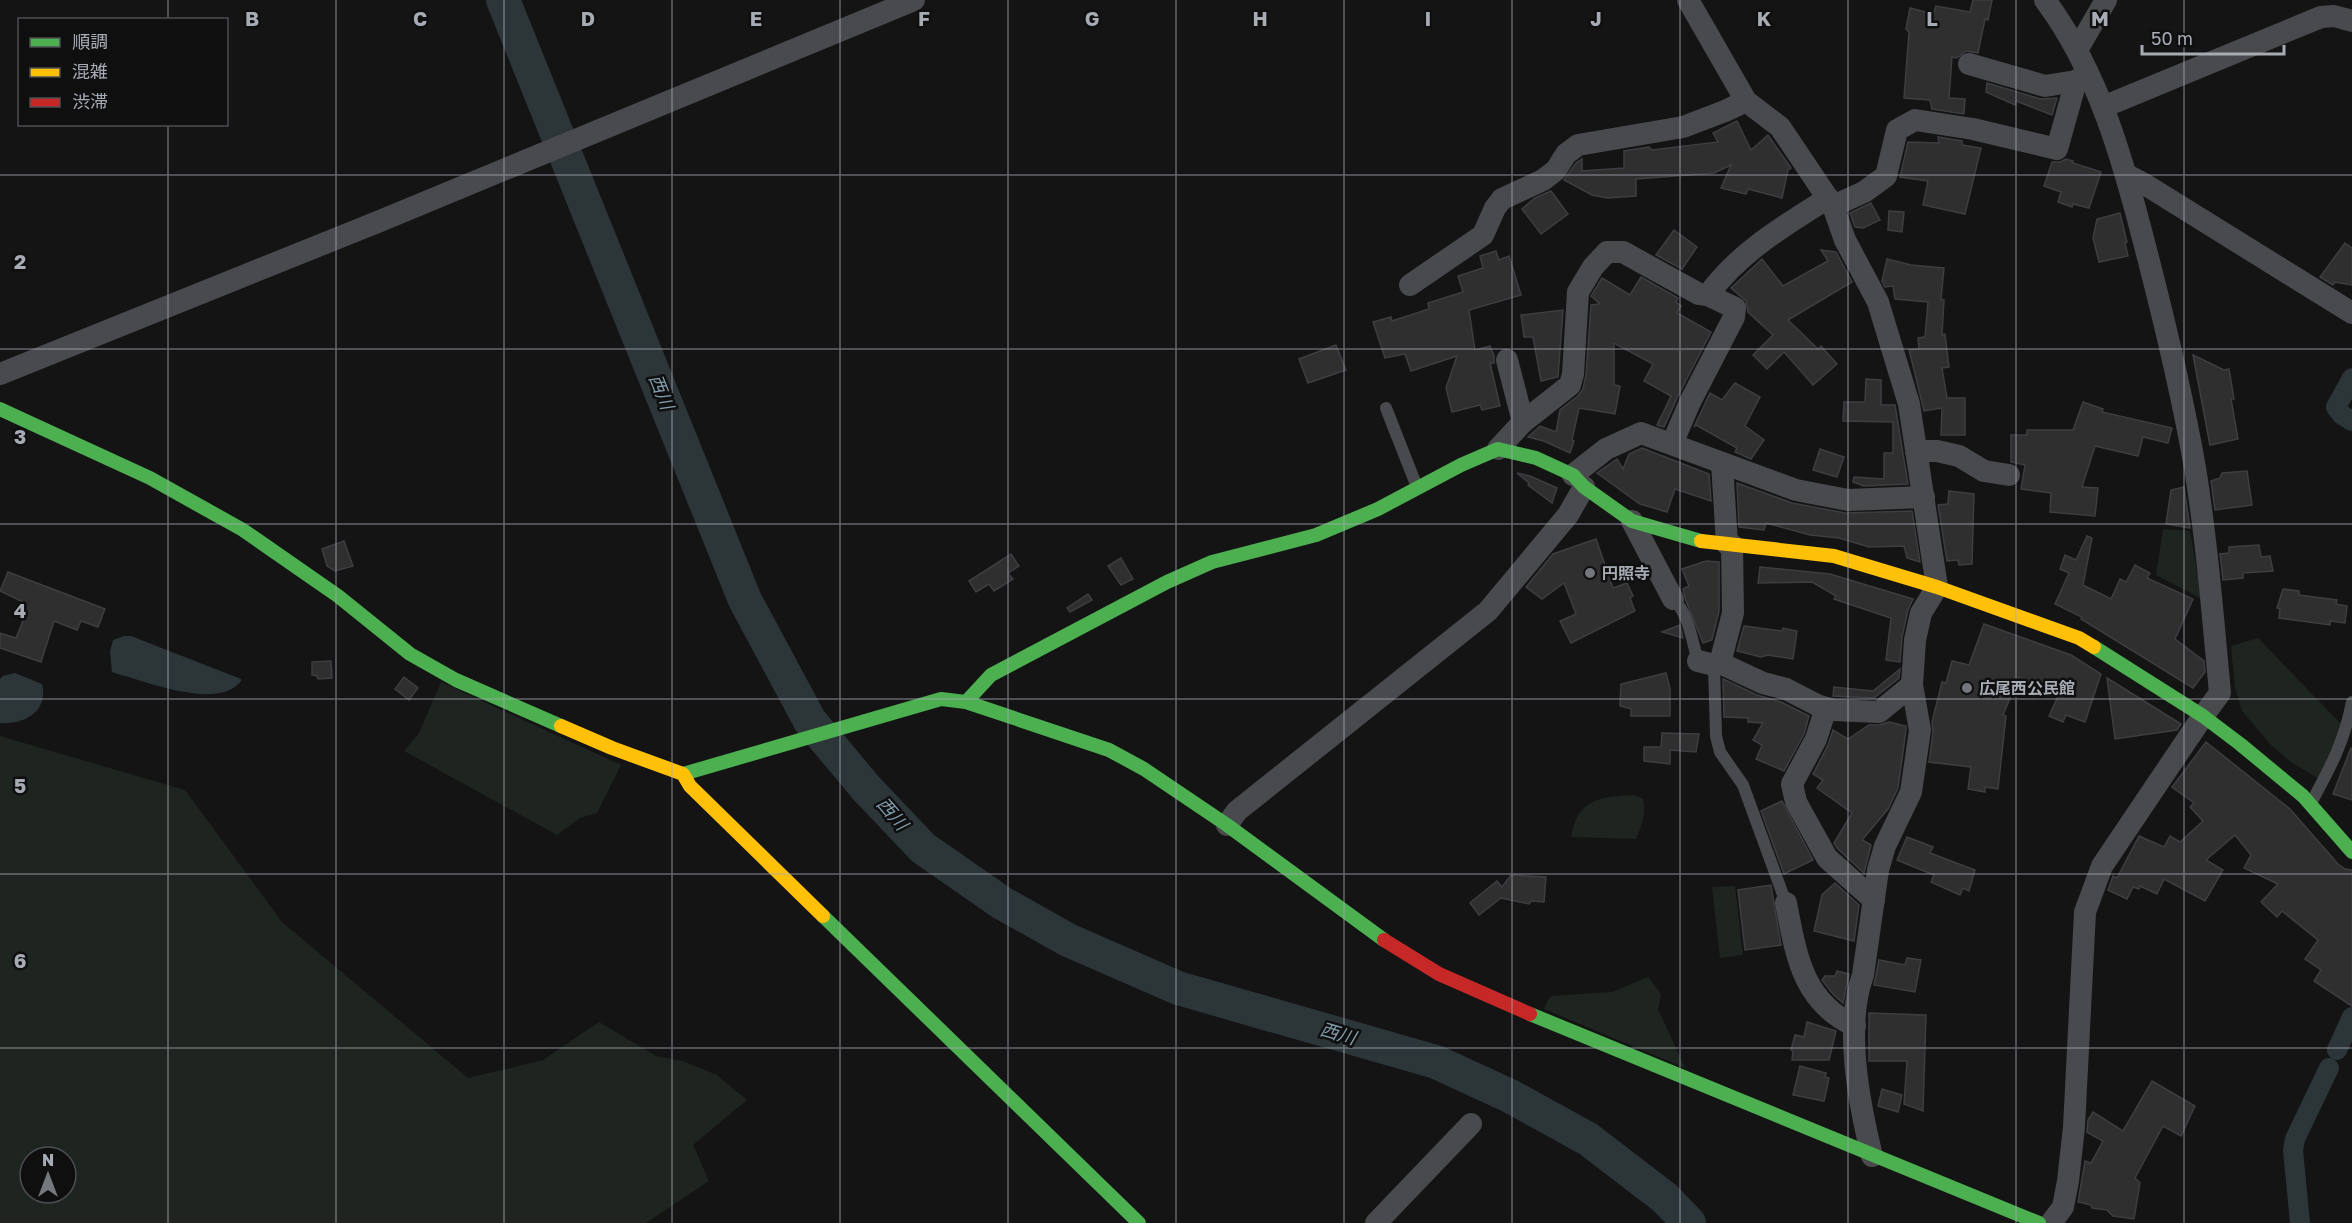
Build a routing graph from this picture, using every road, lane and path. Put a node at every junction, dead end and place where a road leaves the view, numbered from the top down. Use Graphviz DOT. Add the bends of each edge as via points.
graph roads {
  1 [pos="914,0"];
  2 [pos="1688,0"];
  3 [pos="2045,0"];
  4 [pos="2106,0"];
  5 [pos="2352,21"];
  6 [pos="2077,50"];
  7 [pos="1969,64"];
  8 [pos="2082,77"];
  9 [pos="1746,101"];
  10 [pos="2103,107"];
  11 [pos="2127,175"];
  12 [pos="1831,202"];
  13 [pos="1410,285"];
  14 [pos="1708,295"];
  15 [pos="2352,313"];
  16 [pos="1507,360"];
  17 [pos="0,374"];
  18 [pos="1386,408"];
  19 [pos="0,409"];
  20 [pos="1523,422"];
  21 [pos="1672,444"];
  22 [pos="1498,449"];
  23 [pos="1916,451"];
  24 [pos="1722,464"];
  25 [pos="2009,475"];
  26 [pos="1579,481"];
  27 [pos="1418,487"];
  28 [pos="1924,498"];
  29 [pos="1632,521"];
  30 [pos="1730,544"];
  31 [pos="1938,587"];
  32 [pos="1673,599"];
  33 [pos="1711,663"];
  34 [pos="1912,685"];
  35 [pos="966,702"];
  36 [pos="2352,702"];
  37 [pos="1826,708"];
  38 [pos="2203,716"];
  39 [pos="682,774"];
  40 [pos="2310,804"];
  41 [pos="1227,825"];
  42 [pos="2352,852"];
  43 [pos="1874,900"];
  44 [pos="1786,903"];
  45 [pos="1855,1026"];
  46 [pos="1471,1124"];
  47 [pos="1872,1156"];
  48 [pos="1139,1223"];
  49 [pos="1376,1223"];
  50 [pos="2038,1223"];
  51 [pos="2051,1223"];
  1 -- 17 [label="street"];
  2 -- 9 [label="street"];
  3 -- 6 [label="street"];
  4 -- 6 [label="street"];
  5 -- 10 [label="street" via="2321,17"];
  6 -- 8 [label="street"];
  7 -- 8 [label="street" via="2045,86"];
  8 -- 10 [label="street"];
  8 -- 12 [label="street" via="2057,149 1915,120 1897,130 1886,176 1864,192"];
  9 -- 12 [label="street" via="1780,127"];
  9 -- 13 [label="street" via="1683,127 1578,145 1542,180 1502,199 1483,235"];
  10 -- 11 [label="street"];
  11 -- 15 [label="street"];
  11 -- 38 [label="street" via="2176,373 2195,469 2220,693"];
  12 -- 14 [label="street" via="1771,234 1736,262"];
  12 -- 23 [label="street" via="1845,240 1878,302 1909,404"];
  14 -- 20 [label="street" via="1699,294 1623,252 1607,252 1578,292 1570,386"];
  14 -- 21 [label="street" via="1735,308 1734,316"];
  16 -- 20 [label="street"];
  18 -- 27 [label="lane"];
  19 -- 39 [label="street" via="150,478 243,530 338,596 410,654 456,680"];
  20 -- 22 [label="street"];
  21 -- 24 [label="street"];
  21 -- 26 [label="street" via="1641,433 1606,449"];
  22 -- 26 [label="street" via="1536,458"];
  22 -- 27 [label="street"];
  23 -- 25 [label="street" via="1959,456 1984,471"];
  23 -- 28 [label="street"];
  24 -- 28 [label="street" via="1796,490 1848,500"];
  24 -- 30 [label="street"];
  26 -- 29 [label="street"];
  26 -- 41 [label="street" via="1568,515 1488,611 1237,811"];
  27 -- 35 [label="street" via="1316,535 1212,562 1167,582 991,675"];
  28 -- 31 [label="street"];
  29 -- 30 [label="street" via="1705,543"];
  29 -- 32 [label="street"];
  30 -- 31 [label="street" via="1834,556"];
  30 -- 33 [label="street" via="1733,613"];
  31 -- 34 [label="street" via="1921,613"];
  31 -- 38 [label="street" via="2079,638"];
  32 -- 33 [label="lane"];
  33 -- 37 [label="street" via="1786,689"];
  33 -- 44 [label="lane" via="1720,752 1743,785"];
  34 -- 37 [label="street" via="1879,712"];
  34 -- 43 [label="street" via="1920,730 1911,792 1885,846"];
  35 -- 39 [label="street" via="941,699"];
  35 -- 41 [label="street" via="1109,750"];
  36 -- 40 [label="lane" via="2335,760"];
  37 -- 43 [label="street" via="1816,739 1792,784 1796,802 1827,858"];
  38 -- 40 [label="street"];
  38 -- 51 [label="street" via="2102,866 2085,912 2071,1160 2062,1207"];
  39 -- 48 [label="street" via="814,909"];
  40 -- 42 [label="street"];
  41 -- 47 [label="street" via="1392,945 1440,974"];
  43 -- 45 [label="street"];
  44 -- 45 [label="street" via="1797,959 1805,978 1836,1017"];
  45 -- 47 [label="street" via="1859,1092"];
  46 -- 49 [label="street"];
  47 -- 50 [label="street"];
}
